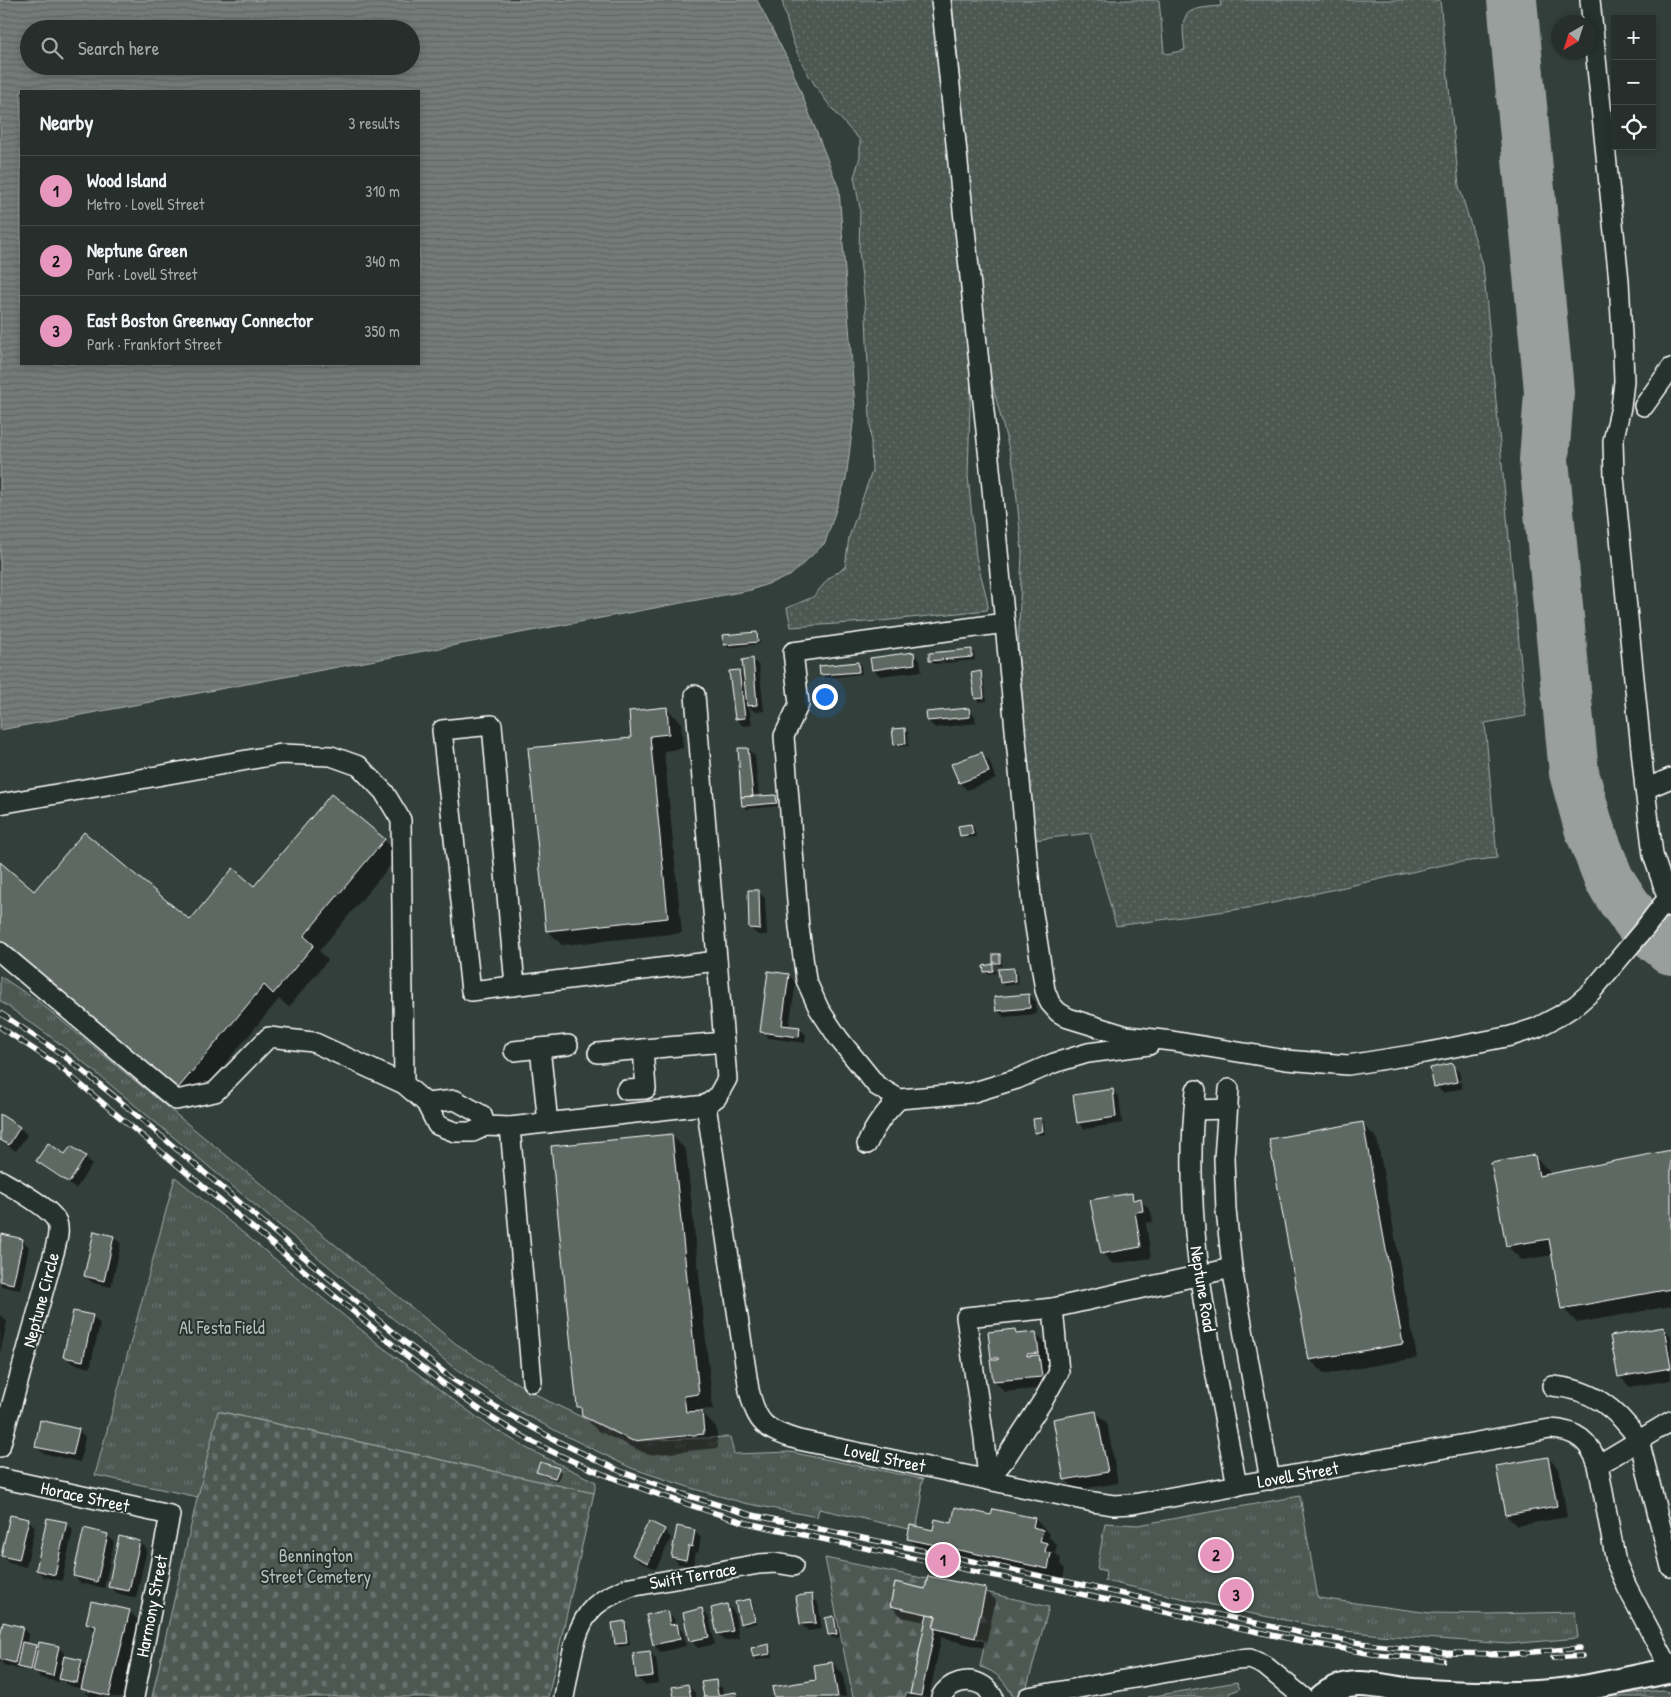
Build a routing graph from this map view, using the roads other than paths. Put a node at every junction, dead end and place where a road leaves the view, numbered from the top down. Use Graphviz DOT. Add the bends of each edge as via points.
graph roads {
  1 [pos="941,0"];
  2 [pos="1590,0"];
  3 [pos="1670,371"];
  4 [pos="1644,406"];
  5 [pos="1005,624"];
  6 [pos="696,695"];
  7 [pos="1671,778"];
  8 [pos="1645,789"];
  9 [pos="0,804"];
  10 [pos="1669,904"];
  11 [pos="0,952"];
  12 [pos="717,961"];
  13 [pos="515,986"];
  14 [pos="724,1042"];
  15 [pos="1172,1042"];
  16 [pos="568,1045"];
  17 [pos="540,1048"];
  18 [pos="643,1049"];
  19 [pos="514,1051"];
  20 [pos="598,1053"];
  21 [pos="404,1084"];
  22 [pos="1229,1089"];
  23 [pos="626,1090"];
  24 [pos="1196,1090"];
  25 [pos="899,1099"];
  26 [pos="426,1103"];
  27 [pos="706,1105"];
  28 [pos="1227,1109"];
  29 [pos="1194,1110"];
  30 [pos="548,1123"];
  31 [pos="485,1126"];
  32 [pos="510,1127"];
  33 [pos="867,1144"];
  34 [pos="0,1180"];
  35 [pos="1232,1268"];
  36 [pos="1199,1275"];
  37 [pos="1053,1308"];
  38 [pos="532,1382"];
  39 [pos="1552,1386"];
  40 [pos="1671,1421"];
  41 [pos="1639,1440"];
  42 [pos="0,1447"];
  43 [pos="1598,1465"];
  44 [pos="0,1478"];
  45 [pos="988,1480"];
  46 [pos="1270,1480"];
  47 [pos="1237,1486"];
  48 [pos="170,1515"];
  49 [pos="1667,1532"];
  50 [pos="794,1566"];
  51 [pos="1671,1567"];
  52 [pos="1671,1670"];
  53 [pos="1405,1690"];
  54 [pos="134,1697"];
  55 [pos="564,1697"];
  56 [pos="941,1697"];
  57 [pos="993,1697"];
  58 [pos="1028,1697"];
  59 [pos="1302,1697"];
  60 [pos="1322,1697"];
  61 [pos="1376,1697"];
  1 -- 5 [label="street"];
  2 -- 8 [label="street" via="1619,281 1624,381 1613,441 1614,477"];
  3 -- 4 [label="street"];
  5 -- 15 [label="street" via="1032,907 1042,976 1050,1003 1068,1018 1127,1036"];
  5 -- 25 [label="street" via="793,652 799,704 784,736 806,980 819,1009 839,1039 877,1086"];
  6 -- 12 [label="street"];
  7 -- 8 [label="street"];
  8 -- 10 [label="street" via="1653,855"];
  9 -- 21 [label="street" via="282,754 331,756 359,766 384,792 401,820"];
  10 -- 15 [label="street" via="1592,992 1559,1016 1511,1036 1348,1065 1286,1060"];
  11 -- 21 [label="street" via="176,1100 215,1092 269,1037 313,1042"];
  12 -- 13 [label="street"];
  12 -- 14 [label="street"];
  13 -- 13 [label="street" via="471,991 442,730 492,726"];
  14 -- 18 [label="street"];
  14 -- 27 [label="street" via="727,1079 717,1097"];
  15 -- 25 [label="street" via="1088,1053 970,1093"];
  16 -- 17 [label="street"];
  17 -- 19 [label="street"];
  17 -- 30 [label="street"];
  18 -- 20 [label="street"];
  18 -- 23 [label="street" via="646,1089"];
  21 -- 26 [label="street"];
  22 -- 28 [label="street, Neptune Road"];
  24 -- 29 [label="street, Neptune Road"];
  25 -- 33 [label="street" via="874,1127"];
  26 -- 31 [label="street" via="455,1100 482,1115"];
  26 -- 31 [label="street" via="438,1124 455,1132 473,1132"];
  27 -- 30 [label="street"];
  27 -- 45 [label="street, Lovell Street" via="749,1390 753,1409 760,1420 768,1427 799,1440"];
  28 -- 29 [label="street"];
  28 -- 35 [label="street, Neptune Road" via="1224,1158"];
  29 -- 36 [label="street, Neptune Road" via="1192,1201"];
  30 -- 32 [label="street"];
  31 -- 32 [label="street"];
  32 -- 38 [label="street"];
  34 -- 42 [label="street, Neptune Circle" via="41,1206 56,1220 59,1232"];
  35 -- 36 [label="street"];
  35 -- 46 [label="street, Neptune Road"];
  36 -- 37 [label="street"];
  36 -- 47 [label="street, Neptune Road"];
  37 -- 45 [label="street" via="1059,1372 1005,1459"];
  37 -- 45 [label="street" via="966,1317"];
  39 -- 41 [label="street" via="1584,1392 1600,1401 1626,1423"];
  40 -- 41 [label="street"];
  41 -- 43 [label="street"];
  41 -- 49 [label="street"];
  43 -- 46 [label="street, Lovell Street" via="1594,1454 1580,1438 1563,1429 1550,1429"];
  43 -- 52 [label="street, Lovell Street" via="1616,1562"];
  44 -- 48 [label="street, Horace Street"];
  45 -- 47 [label="street, Lovell Street" via="1114,1505"];
  46 -- 47 [label="street, Lovell Street"];
  48 -- 54 [label="street, Harmony Street"];
  49 -- 51 [label="street"];
  50 -- 55 [label="street, Swift Terrace" via="759,1564 630,1588 611,1595 585,1616 578,1632"];
  52 -- 53 [label="main road" via="1589,1687 1530,1693"];
  53 -- 60 [label="main road" via="1354,1683 1335,1688"];
  53 -- 61 [label="main road"];
  56 -- 57 [label="street" via="955,1683 969,1680 984,1686"];
  58 -- 59 [label="street" via="1250,1659 1264,1665"];
}
